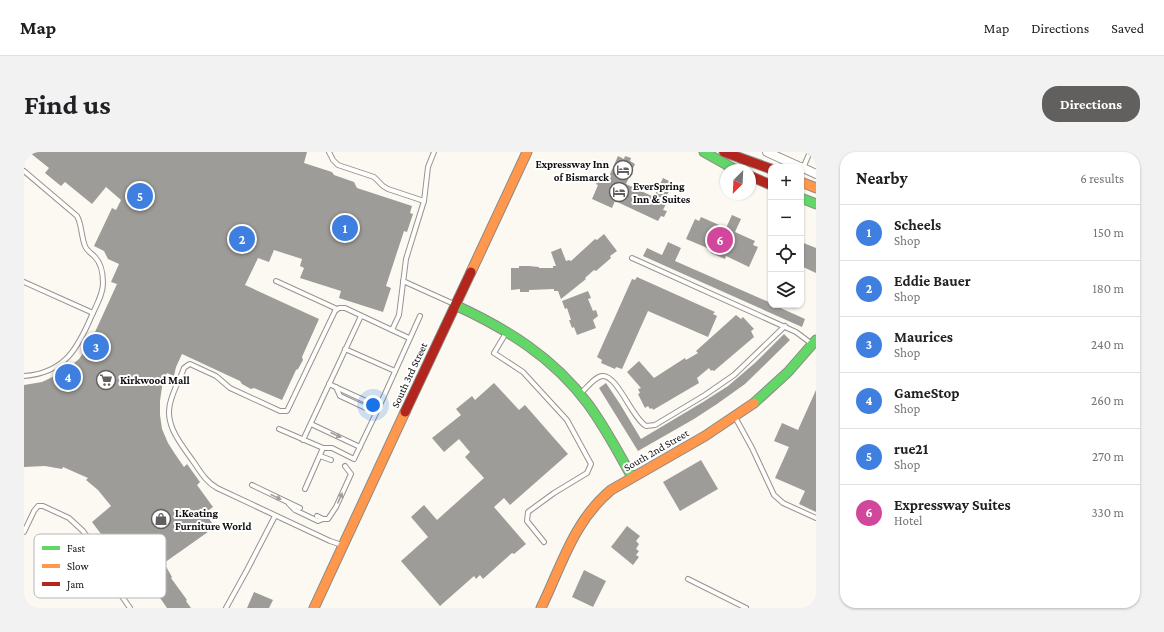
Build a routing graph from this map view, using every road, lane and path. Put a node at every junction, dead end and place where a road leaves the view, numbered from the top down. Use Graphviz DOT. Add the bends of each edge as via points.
graph roads {
  1 [pos="329,152"];
  2 [pos="434,152"];
  3 [pos="527,152"];
  4 [pos="704,152"];
  5 [pos="724,152"];
  6 [pos="766,152"];
  7 [pos="810,152"];
  8 [pos="725,164"];
  9 [pos="795,164"];
  10 [pos="804,164"];
  11 [pos="768,168"];
  12 [pos="804,168"];
  13 [pos="24,171"];
  14 [pos="816,174"];
  15 [pos="756,179"];
  16 [pos="804,183"];
  17 [pos="768,184"];
  18 [pos="816,188"];
  19 [pos="804,199"];
  20 [pos="424,200"];
  21 [pos="816,204"];
  22 [pos="632,258"];
  23 [pos="276,281"];
  24 [pos="403,281"];
  25 [pos="24,282"];
  26 [pos="455,305"];
  27 [pos="337,309"];
  28 [pos="93,314"];
  29 [pos="361,316"];
  30 [pos="420,316"];
  31 [pos="785,326"];
  32 [pos="392,330"];
  33 [pos="507,331"];
  34 [pos="409,338"];
  35 [pos="814,342"];
  36 [pos="345,349"];
  37 [pos="395,371"];
  38 [pos="24,376"];
  39 [pos="329,384"];
  40 [pos="580,394"];
  41 [pos="379,407"];
  42 [pos="734,417"];
  43 [pos="311,424"];
  44 [pos="279,429"];
  45 [pos="303,440"];
  46 [pos="360,447"];
  47 [pos="323,448"];
  48 [pos="320,456"];
  49 [pos="330,460"];
  50 [pos="344,466"];
  51 [pos="632,477"];
  52 [pos="252,485"];
  53 [pos="305,489"];
  54 [pos="288,502"];
  55 [pos="300,508"];
  56 [pos="276,516"];
  57 [pos="317,516"];
  58 [pos="816,518"];
  59 [pos="323,519"];
  60 [pos="24,532"];
  61 [pos="85,534"];
  62 [pos="544,542"];
  63 [pos="343,546"];
  64 [pos="688,580"];
  65 [pos="123,598"];
  66 [pos="130,608"];
  67 [pos="226,608"];
  68 [pos="314,608"];
  69 [pos="541,608"];
  70 [pos="746,608"];
  1 -- 20 [label="lane" via="338,165 374,177 388,189"];
  2 -- 20 [label="lane" via="428,167"];
  3 -- 26 [label="street, South 3rd Street"];
  4 -- 8 [label="street"];
  5 -- 11 [label="street"];
  6 -- 9 [label="street"];
  7 -- 10 [label="lane"];
  12 -- 14 [label="street"];
  13 -- 28 [label="lane" via="73,212 80,221 85,247 99,263 103,280 102,292"];
  15 -- 17 [label="street"];
  16 -- 18 [label="street"];
  19 -- 21 [label="street"];
  20 -- 24 [label="lane" via="406,259"];
  22 -- 31 [label="lane"];
  23 -- 27 [label="lane"];
  24 -- 26 [label="lane"];
  24 -- 32 [label="lane" via="399,315"];
  25 -- 28 [label="lane"];
  26 -- 33 [label="street"];
  26 -- 63 [label="street, South 3rd Street"];
  27 -- 29 [label="lane" via="344,308"];
  27 -- 56 [label="lane" via="287,410 280,411 230,388 216,376 190,364 184,368 171,400 169,416 174,432 209,483"];
  28 -- 38 [label="lane" via="82,339 68,357 48,370"];
  29 -- 32 [label="lane"];
  29 -- 36 [label="lane"];
  30 -- 34 [label="lane"];
  31 -- 35 [label="lane"];
  31 -- 40 [label="lane" via="734,375 705,396 655,425 646,426 639,421 615,383 606,376 597,378"];
  32 -- 34 [label="lane"];
  33 -- 40 [label="street" via="549,362"];
  33 -- 62 [label="lane" via="494,353 523,372 567,420 591,464 586,473 528,512 527,521"];
  34 -- 37 [label="lane"];
  35 -- 42 [label="street, South 2nd Street" via="792,368 760,398"];
  36 -- 37 [label="lane"];
  36 -- 39 [label="lane"];
  37 -- 41 [label="lane"];
  39 -- 41 [label="lane"];
  39 -- 43 [label="lane"];
  40 -- 51 [label="street" via="604,428"];
  41 -- 46 [label="lane"];
  42 -- 51 [label="street, South 2nd Street"];
  42 -- 58 [label="lane" via="774,495 783,503"];
  43 -- 45 [label="lane"];
  43 -- 46 [label="lane, one-way"];
  44 -- 45 [label="lane"];
  45 -- 47 [label="lane"];
  46 -- 47 [label="lane" via="354,459 332,448"];
  47 -- 48 [label="lane"];
  48 -- 49 [label="lane"];
  48 -- 53 [label="lane"];
  59 -- 50 [label="lane, one-way" via="328,519 336,507 351,474"];
  51 -- 69 [label="street, South 2nd Street" via="605,494 587,513"];
  52 -- 54 [label="lane, one-way"];
  54 -- 55 [label="lane"];
  54 -- 59 [label="lane" via="300,513 318,521"];
  56 -- 63 [label="lane"];
  56 -- 67 [label="lane"];
  57 -- 59 [label="lane"];
  60 -- 61 [label="lane" via="34,511 38,506 43,506 72,520"];
  63 -- 68 [label="street, South 3rd Street"];
  64 -- 70 [label="lane"];
  65 -- 66 [label="lane"];
}
